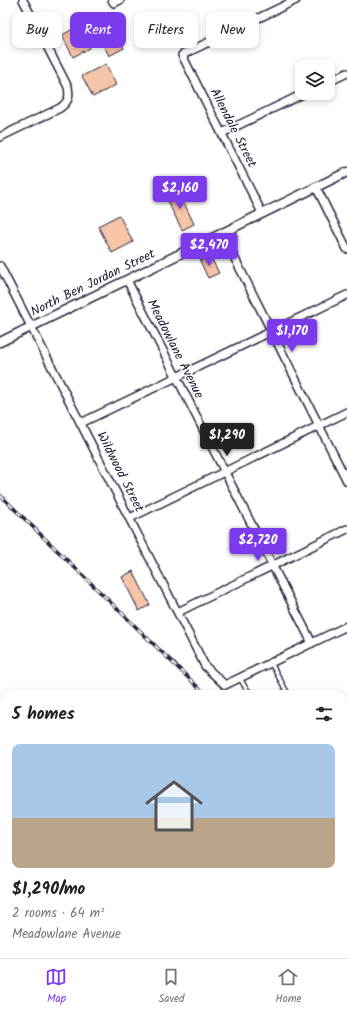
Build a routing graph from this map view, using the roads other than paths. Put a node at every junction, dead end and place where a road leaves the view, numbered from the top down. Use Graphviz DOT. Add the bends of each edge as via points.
graph roads {
  1 [pos="23,0"];
  2 [pos="296,0"];
  3 [pos="347,73"];
  4 [pos="335,79"];
  5 [pos="295,98"];
  6 [pos="222,133"];
  7 [pos="0,137"];
  8 [pos="347,172"];
  9 [pos="316,187"];
  10 [pos="262,213"];
  11 [pos="222,233"];
  12 [pos="347,249"];
  13 [pos="0,266"];
  14 [pos="127,280"];
  15 [pos="347,294"];
  16 [pos="32,327"];
  17 [pos="271,332"];
  18 [pos="0,342"];
  19 [pos="176,378"];
  20 [pos="347,412"];
  21 [pos="81,423"];
  22 [pos="319,426"];
  23 [pos="224,471"];
  24 [pos="347,481"];
  25 [pos="130,518"];
  26 [pos="347,529"];
  27 [pos="273,566"];
  28 [pos="178,612"];
  29 [pos="347,626"];
  30 [pos="312,643"];
  31 [pos="271,663"];
  32 [pos="240,678"];
  33 [pos="247,690"];
  34 [pos="286,690"];
  1 -- 7 [label="street" via="68,86 70,96 60,108"];
  2 -- 6 [label="street, Allendale Street" via="182,55"];
  3 -- 4 [label="street"];
  5 -- 6 [label="street"];
  6 -- 10 [label="street, Allendale Street"];
  8 -- 9 [label="street, North Ben Jordan Street"];
  9 -- 10 [label="street, North Ben Jordan Street"];
  9 -- 12 [label="street"];
  10 -- 11 [label="street, North Ben Jordan Street"];
  11 -- 14 [label="street, North Ben Jordan Street"];
  11 -- 17 [label="street"];
  13 -- 16 [label="street, Wildwood Street"];
  14 -- 16 [label="street, North Ben Jordan Street"];
  14 -- 19 [label="street, Meadowlane Avenue"];
  15 -- 17 [label="street"];
  16 -- 18 [label="street, North Ben Jordan Street"];
  16 -- 21 [label="street, Wildwood Street"];
  17 -- 19 [label="street"];
  17 -- 22 [label="street"];
  19 -- 21 [label="street"];
  19 -- 23 [label="street, Meadowlane Avenue"];
  20 -- 22 [label="street"];
  21 -- 25 [label="street, Wildwood Street"];
  22 -- 23 [label="street"];
  22 -- 24 [label="street"];
  23 -- 25 [label="street"];
  23 -- 27 [label="street, Meadowlane Avenue"];
  25 -- 28 [label="street, Wildwood Street"];
  26 -- 27 [label="street"];
  27 -- 28 [label="street"];
  27 -- 30 [label="street, Meadowlane Avenue"];
  28 -- 32 [label="street, Wildwood Street" via="205,666 225,685"];
  29 -- 30 [label="street"];
  30 -- 31 [label="street"];
  31 -- 32 [label="street"];
  31 -- 34 [label="lane"];
  32 -- 33 [label="lane"];
}
